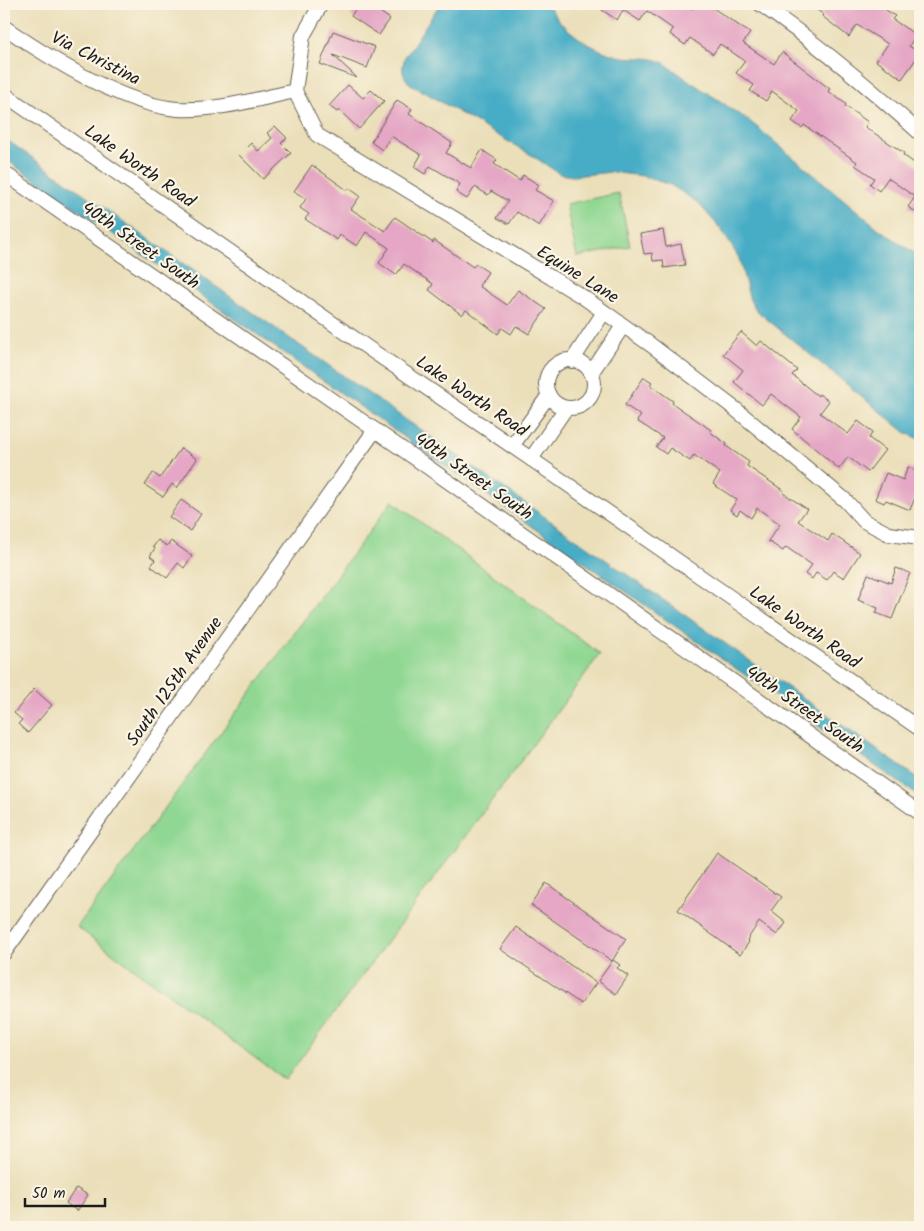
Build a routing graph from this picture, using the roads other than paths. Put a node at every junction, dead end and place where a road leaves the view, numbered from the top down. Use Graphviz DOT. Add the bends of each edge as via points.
graph roads {
  1 [pos="322,4"];
  2 [pos="760,4"];
  3 [pos="4,27"];
  4 [pos="295,91"];
  5 [pos="4,94"];
  6 [pos="920,133"];
  7 [pos="4,173"];
  8 [pos="604,312"];
  9 [pos="623,326"];
  10 [pos="572,361"];
  11 [pos="591,373"];
  12 [pos="549,394"];
  13 [pos="566,408"];
  14 [pos="376,430"];
  15 [pos="512,446"];
  16 [pos="531,459"];
  17 [pos="920,538"];
  18 [pos="920,729"];
  19 [pos="920,813"];
  20 [pos="4,953"];
  1 -- 4 [label="street" via="303,36"];
  2 -- 6 [label="street" via="870,88"];
  3 -- 4 [label="street, Via Christina" via="33,47 106,87 141,102 178,108 216,108"];
  4 -- 8 [label="street, Equine Lane" via="317,135"];
  5 -- 15 [label="street, Lake Worth Road"];
  7 -- 14 [label="street, 40th Street South"];
  8 -- 9 [label="street, Equine Lane"];
  8 -- 10 [label="street"];
  9 -- 11 [label="street"];
  9 -- 17 [label="street, Equine Lane" via="734,408 845,500 864,521 889,534"];
  10 -- 11 [label="street" via="580,363"];
  10 -- 12 [label="street" via="556,365 550,371 546,387"];
  11 -- 13 [label="street" via="594,388 591,395 581,406"];
  12 -- 13 [label="street" via="553,401"];
  12 -- 15 [label="street"];
  13 -- 16 [label="street"];
  14 -- 19 [label="street, 40th Street South"];
  14 -- 20 [label="street, South 125th Avenue"];
  15 -- 16 [label="street, Lake Worth Road"];
  16 -- 18 [label="street, Lake Worth Road"];
}
